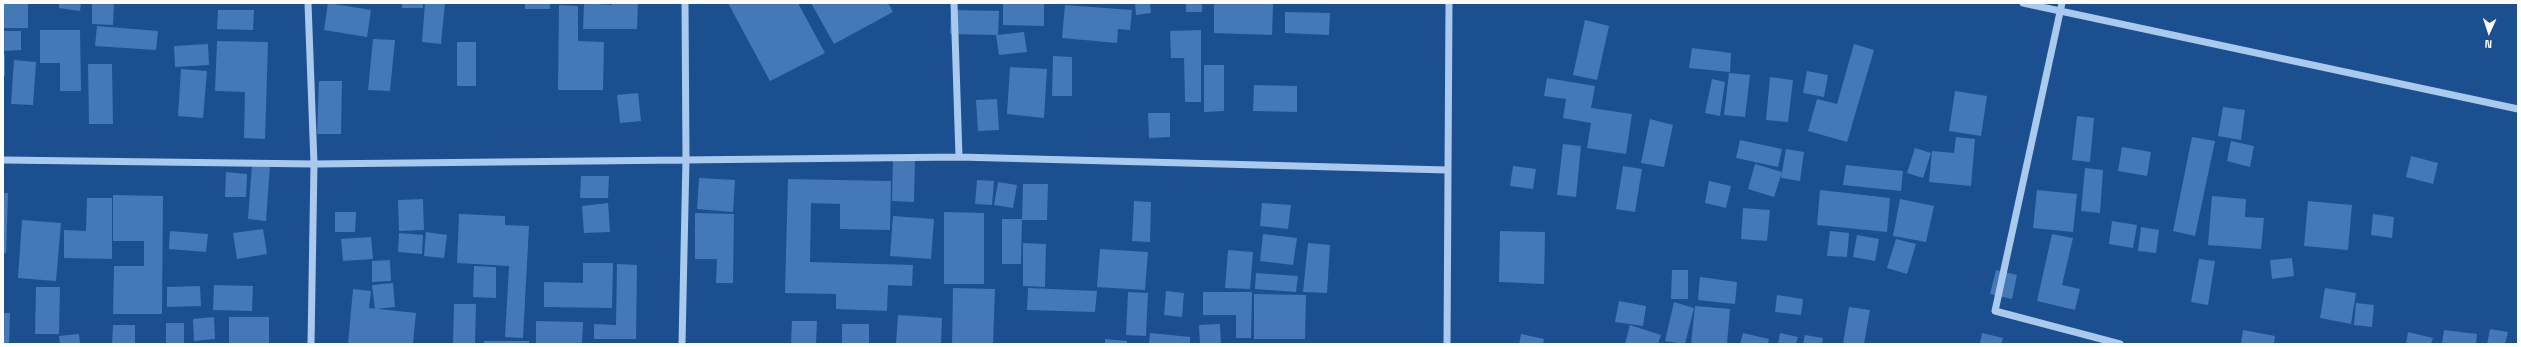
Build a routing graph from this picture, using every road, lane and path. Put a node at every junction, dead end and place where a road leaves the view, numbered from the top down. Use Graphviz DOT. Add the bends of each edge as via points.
graph roads {
  1 [pos="308,3"];
  2 [pos="685,3"];
  3 [pos="954,3"];
  4 [pos="1449,3"];
  5 [pos="2023,3"];
  6 [pos="2061,7"];
  7 [pos="2518,109"];
  8 [pos="959,157"];
  9 [pos="686,159"];
  10 [pos="3,160"];
  11 [pos="314,164"];
  12 [pos="1446,170"];
  13 [pos="311,344"];
  14 [pos="682,344"];
  15 [pos="1447,344"];
  16 [pos="2120,344"];
  1 -- 11 [label="street"];
  2 -- 9 [label="street"];
  3 -- 8 [label="street"];
  4 -- 12 [label="street"];
  5 -- 6 [label="street"];
  6 -- 7 [label="street"];
  6 -- 16 [label="street" via="1995,311"];
  8 -- 9 [label="street"];
  8 -- 12 [label="street"];
  9 -- 11 [label="street"];
  9 -- 14 [label="street"];
  10 -- 11 [label="street"];
  11 -- 13 [label="street"];
  12 -- 15 [label="street"];
}
